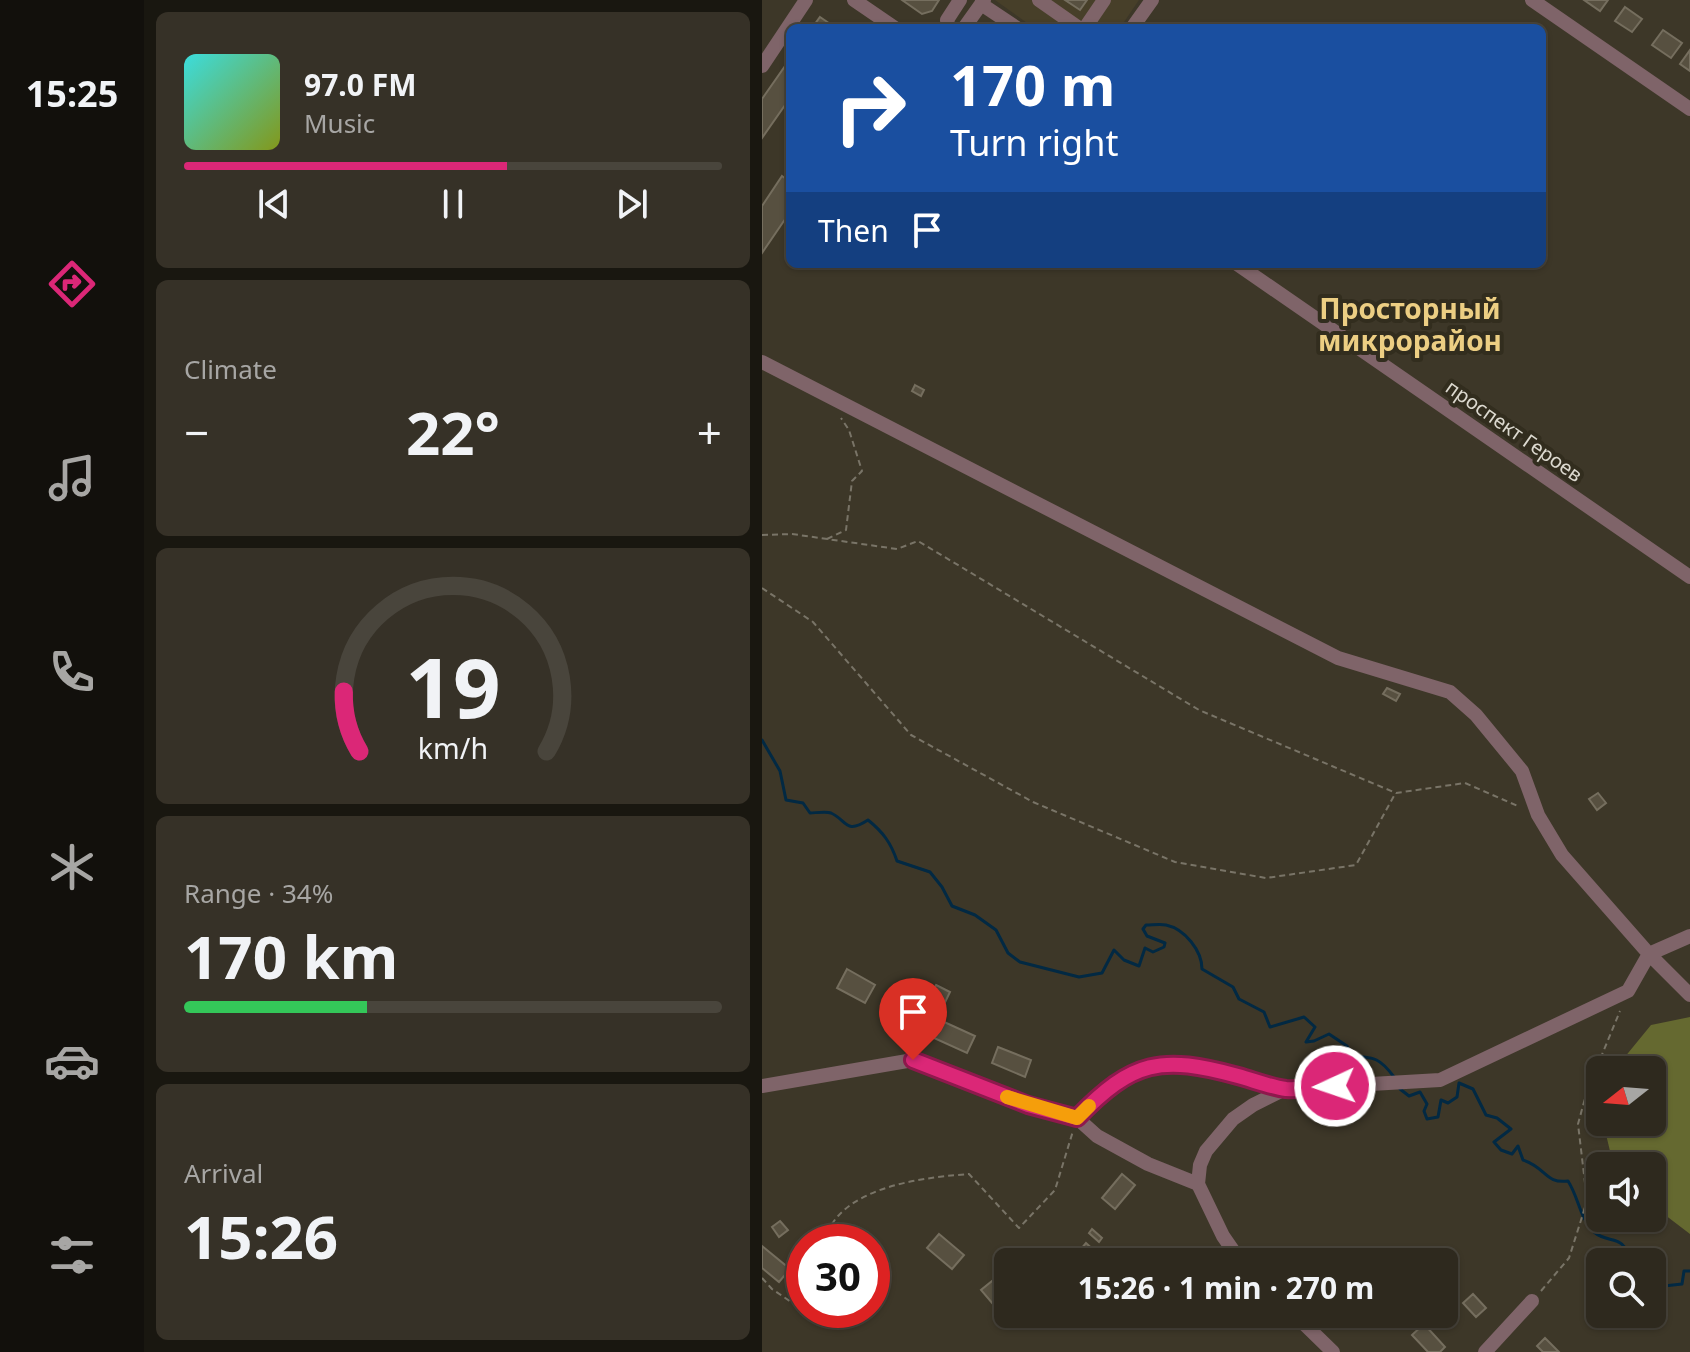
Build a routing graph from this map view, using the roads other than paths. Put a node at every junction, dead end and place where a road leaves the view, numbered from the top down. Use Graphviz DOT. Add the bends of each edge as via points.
graph roads {
  1 [pos="806,0"];
  2 [pos="854,0"];
  3 [pos="960,0"];
  4 [pos="1039,0"];
  5 [pos="1104,0"];
  6 [pos="1152,0"];
  7 [pos="1532,0"];
  8 [pos="983,2"];
  9 [pos="1554,6"];
  10 [pos="793,24"];
  11 [pos="889,24"];
  12 [pos="948,24"];
  13 [pos="967,24"];
  14 [pos="1012,24"];
  15 [pos="1073,24"];
  16 [pos="1088,24"];
  17 [pos="1135,24"];
  18 [pos="786,36"];
  19 [pos="762,66"];
  20 [pos="1690,109"];
  21 [pos="1243,268"];
  22 [pos="762,362"];
  23 [pos="1689,575"];
  24 [pos="1690,936"];
  25 [pos="1649,954"];
  26 [pos="1690,995"];
  27 [pos="762,1086"];
  28 [pos="1285,1089"];
  29 [pos="1077,1118"];
  30 [pos="1198,1184"];
  31 [pos="1231,1248"];
  32 [pos="1532,1301"];
  33 [pos="1308,1328"];
  34 [pos="1333,1352"];
  35 [pos="1485,1352"];
  1 -- 10 [label="street"];
  2 -- 11 [label="street"];
  3 -- 12 [label="street"];
  4 -- 15 [label="street"];
  5 -- 16 [label="street"];
  6 -- 17 [label="street"];
  7 -- 9 [label="street"];
  8 -- 13 [label="street"];
  8 -- 14 [label="street"];
  9 -- 20 [label="street"];
  18 -- 19 [label="street"];
  21 -- 23 [label="street, проспект Героев"];
  22 -- 25 [label="street" via="1338,658 1450,692 1522,771 1538,815 1562,855"];
  24 -- 25 [label="street"];
  25 -- 26 [label="street"];
  25 -- 28 [label="street" via="1628,991 1440,1080"];
  27 -- 29 [label="street" via="913,1060 1028,1105"];
  28 -- 29 [label="street" via="1202,1066 1169,1063 1117,1081"];
  28 -- 30 [label="street" via="1233,1119 1200,1165"];
  29 -- 30 [label="street" via="1097,1136 1148,1164"];
  30 -- 31 [label="street"];
  32 -- 35 [label="street"];
  33 -- 34 [label="street"];
}
